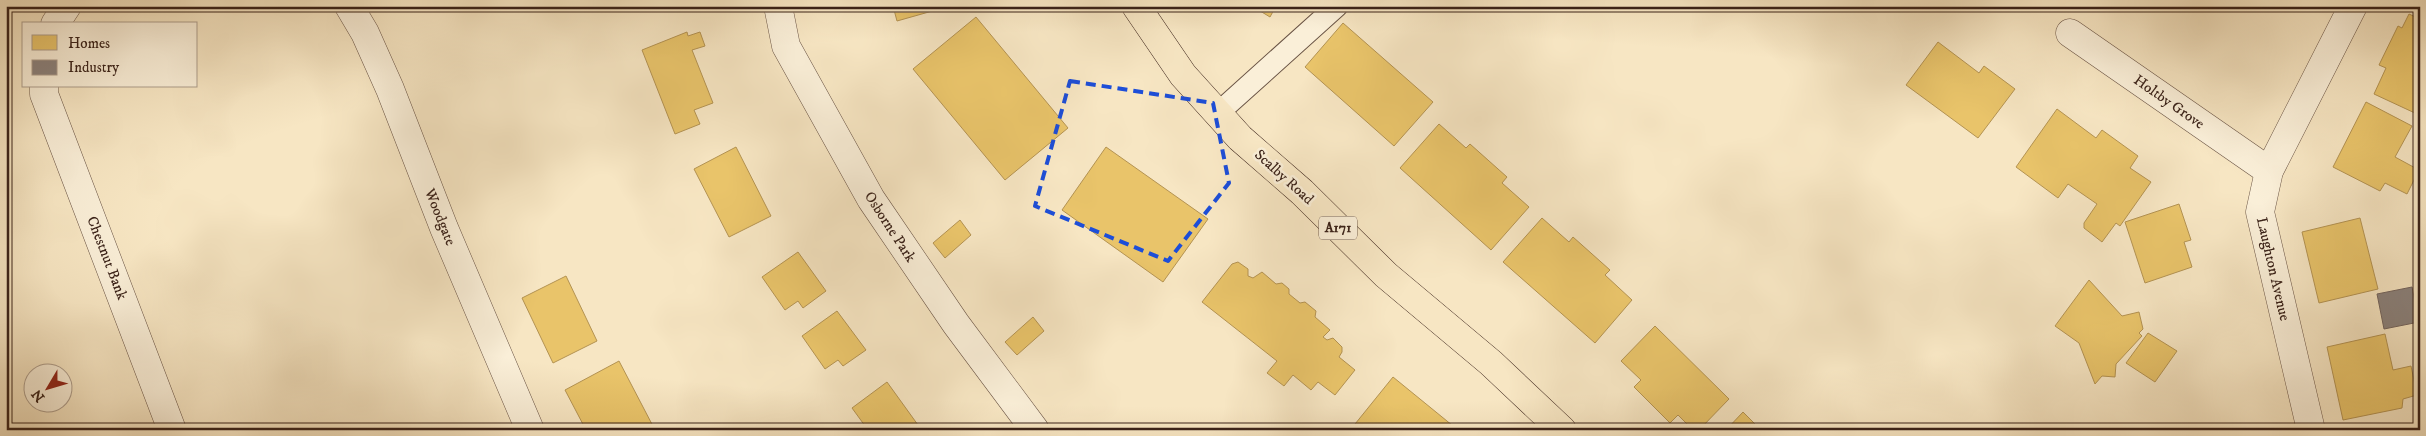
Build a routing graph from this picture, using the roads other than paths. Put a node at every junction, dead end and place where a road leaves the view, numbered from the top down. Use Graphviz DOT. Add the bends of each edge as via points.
graph roads {
  1 [pos="67,6"];
  2 [pos="348,6"];
  3 [pos="778,6"];
  4 [pos="1136,6"];
  5 [pos="1337,6"];
  6 [pos="2353,6"];
  7 [pos="55,22"];
  8 [pos="2070,33"];
  9 [pos="44,88"];
  10 [pos="1218,114"];
  11 [pos="2268,171"];
  12 [pos="172,430"];
  13 [pos="530,430"];
  14 [pos="1035,430"];
  15 [pos="1562,430"];
  16 [pos="2310,430"];
  1 -- 7 [label="street"];
  2 -- 13 [label="street, Woodgate" via="365,33 390,89 444,228"];
  3 -- 14 [label="street, Osborne Park" via="786,46 871,199 956,324"];
  4 -- 10 [label="highway, Scalby Road / A171" via="1183,75"];
  5 -- 10 [label="lane"];
  6 -- 11 [label="street, Laughton Avenue"];
  8 -- 11 [label="street, Holtby Grove"];
  9 -- 12 [label="street, Chestnut Bank"];
  10 -- 15 [label="highway, Scalby Road / A171" via="1386,275 1491,363"];
  11 -- 16 [label="street, Laughton Avenue" via="2260,212"];
}
